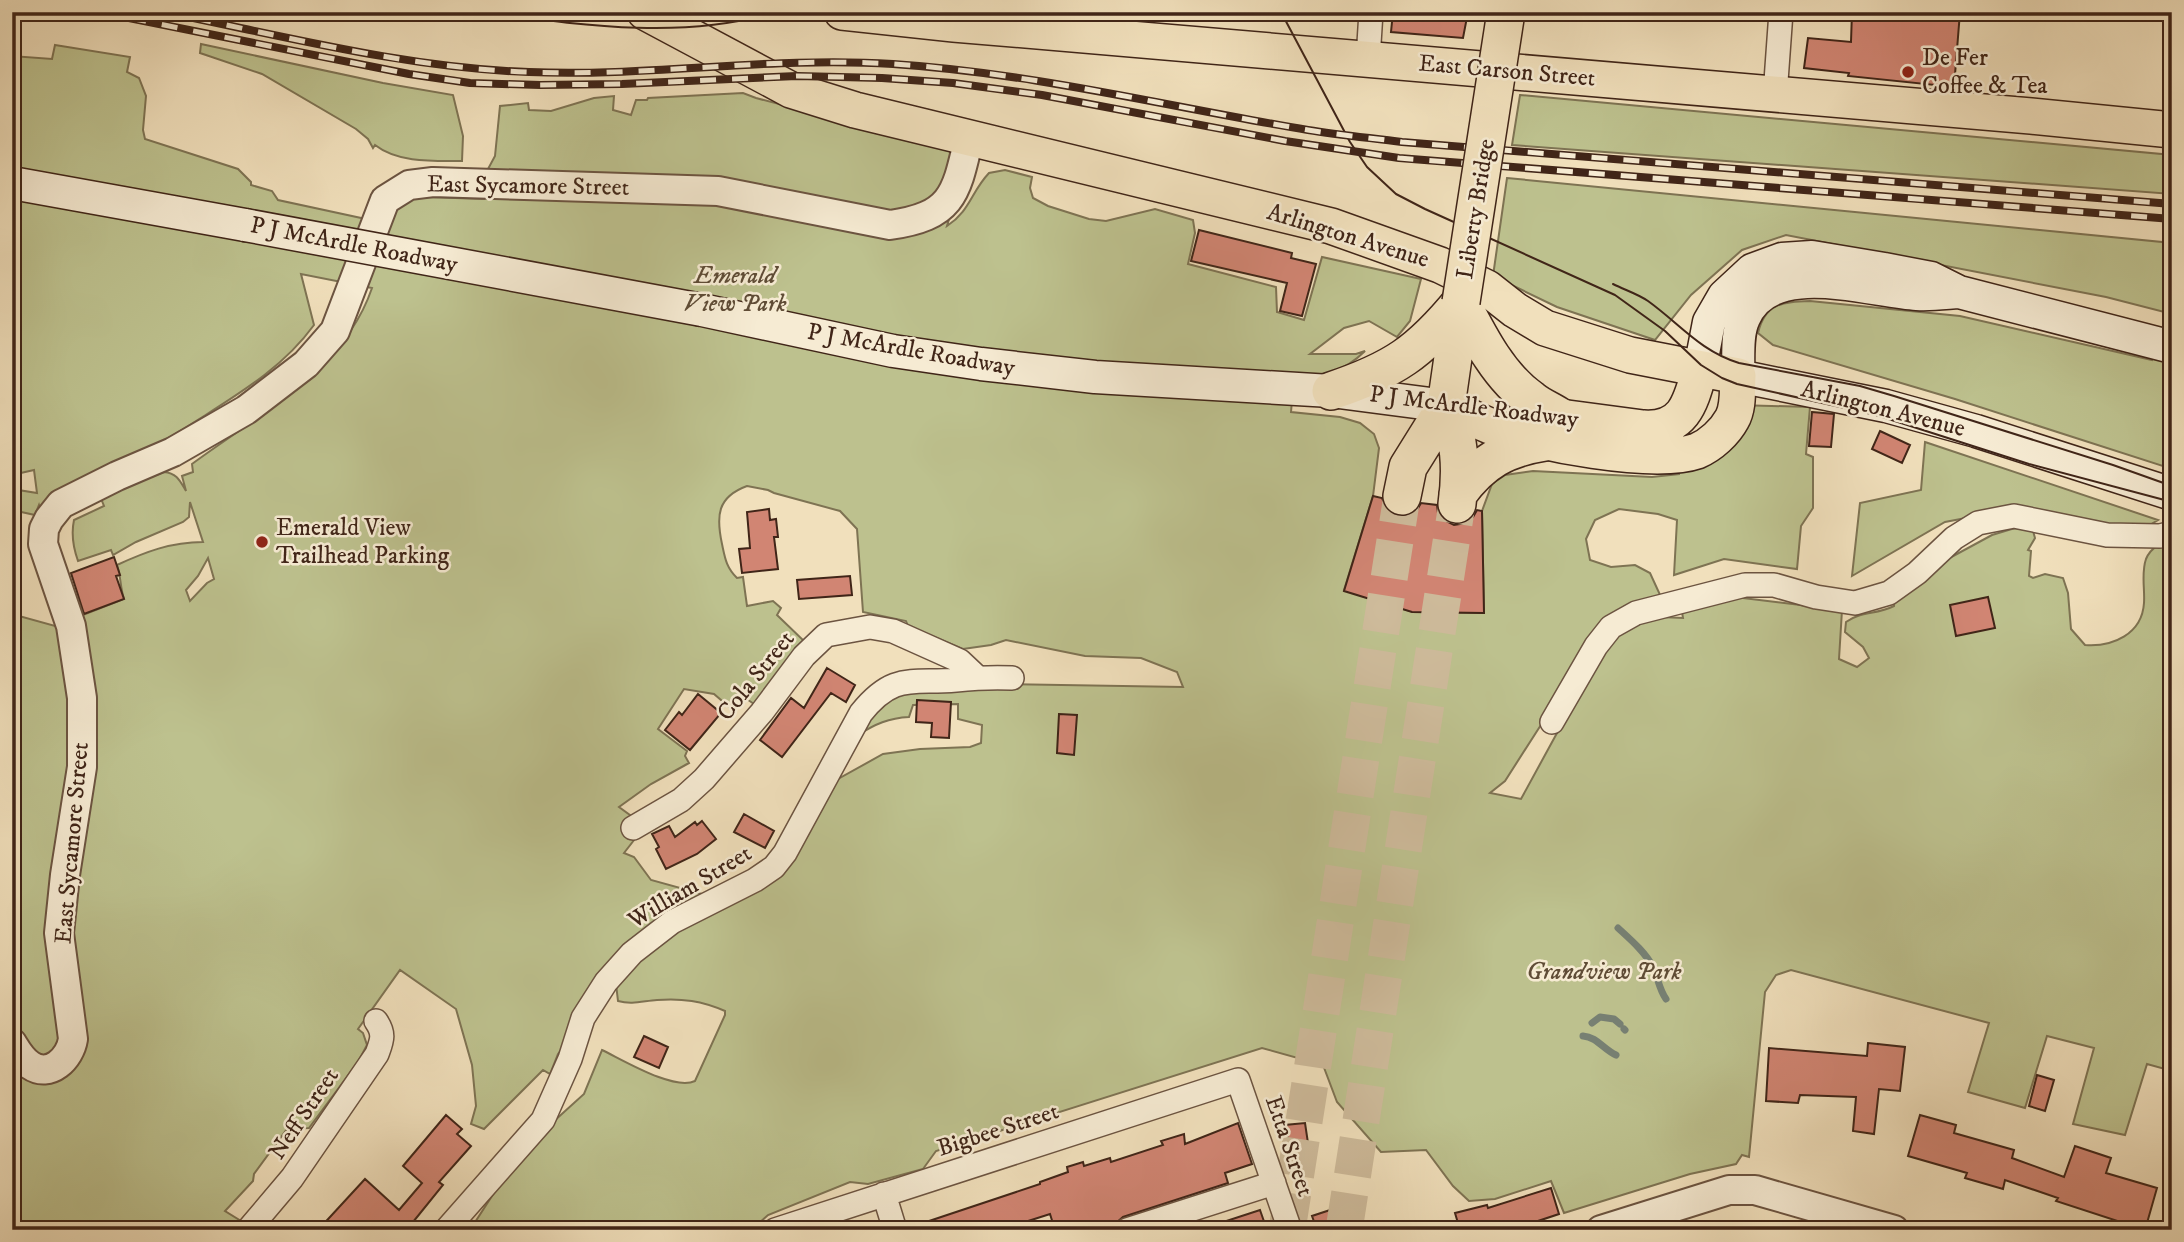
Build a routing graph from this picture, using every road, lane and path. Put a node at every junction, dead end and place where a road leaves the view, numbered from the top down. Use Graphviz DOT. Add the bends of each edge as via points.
graph roads {
  1 [pos="645,12"];
  2 [pos="842,12"];
  3 [pos="1371,12"];
  4 [pos="1506,12"];
  5 [pos="1781,12"];
  6 [pos="954,18"];
  7 [pos="1368,59"];
  8 [pos="1775,95"];
  9 [pos="2172,130"];
  10 [pos="969,138"];
  11 [pos="12,183"];
  12 [pos="1959,292"];
  13 [pos="1461,302"];
  14 [pos="2165,345"];
  15 [pos="1703,354"];
  16 [pos="1738,362"];
  17 [pos="1331,391"];
  18 [pos="1446,406"];
  19 [pos="1553,430"];
  20 [pos="2172,494"];
  21 [pos="1402,496"];
  22 [pos="2172,533"];
  23 [pos="977,677"];
  24 [pos="1012,678"];
  25 [pos="1552,722"];
  26 [pos="632,828"];
  27 [pos="376,1021"];
  28 [pos="12,1043"];
  29 [pos="1238,1080"];
  30 [pos="1274,1183"];
  31 [pos="884,1194"];
  32 [pos="248,1230"];
  33 [pos="446,1230"];
  34 [pos="775,1230"];
  35 [pos="895,1230"];
  36 [pos="1127,1230"];
  37 [pos="1290,1230"];
  38 [pos="1601,1230"];
  39 [pos="1894,1230"];
  1 -- 10 [label="main road, Arlington Avenue" via="791,90"];
  2 -- 6 [label="main road, East Carson Street"];
  3 -- 7 [label="street"];
  4 -- 13 [label="highway, Liberty Bridge, bridge"];
  5 -- 8 [label="street"];
  6 -- 7 [label="main road, East Carson Street"];
  7 -- 8 [label="main road, East Carson Street"];
  8 -- 9 [label="main road, East Carson Street"];
  10 -- 15 [label="main road, Arlington Avenue" via="1331,226 1440,265 1487,288 1545,328 1630,355"];
  10 -- 28 [label="street, East Sycamore Street" via="948,202 912,222 890,225 718,191 433,181 409,185 385,200 335,331 306,364 246,410 173,452 61,504 44,530 43,544 71,626 82,698 82,767 59,933 72,1050 56,1066 41,1069 29,1065"];
  11 -- 17 [label="main road, P J McArdle Roadway, bridge" via="702,310 893,351 1095,377"];
  12 -- 14 [label="main road, P J McArdle Roadway"];
  12 -- 15 [label="main road, P J McArdle Roadway" via="1931,278 1884,269 1812,257 1782,259 1752,270 1733,285 1709,322"];
  12 -- 16 [label="main road, P J McArdle Roadway" via="1918,295 1827,283 1784,285 1759,298 1748,311 1741,325"];
  13 -- 17 [label="highway" via="1413,353 1385,370"];
  13 -- 18 [label="highway, Liberty Bridge"];
  13 -- 19 [label="highway" via="1498,365"];
  15 -- 16 [label="main road, Arlington Avenue"];
  15 -- 19 [label="main road, P J McArdle Roadway" via="1688,408 1668,425"];
  16 -- 19 [label="main road, P J McArdle Roadway" via="1733,418 1721,434 1698,450 1675,455 1606,452"];
  16 -- 20 [label="main road, Arlington Avenue"];
  17 -- 18 [label="main road, P J McArdle Roadway"];
  18 -- 19 [label="main road" via="1491,427"];
  18 -- 19 [label="highway" via="1459,445 1457,499 1468,481 1499,455"];
  18 -- 21 [label="highway" via="1408,467"];
  22 -- 25 [label="street" via="2106,535 2014,516 1978,523 1889,593 1854,603 1774,585 1745,585 1636,613 1611,627 1596,646"];
  23 -- 24 [label="street, William Street"];
  23 -- 26 [label="street, Cola Street" via="960,661 893,631 870,627 826,635 704,779 671,806"];
  23 -- 33 [label="street, William Street" via="901,683 873,698 774,867 672,922 632,953 606,982 583,1017 543,1120"];
  27 -- 32 [label="street, Neff Street" via="383,1037 377,1054 292,1178"];
  29 -- 30 [label="street, Etta Street"];
  29 -- 31 [label="street, Bigbee Street"];
  30 -- 36 [label="street"];
  30 -- 37 [label="street, Etta Street"];
  31 -- 34 [label="street, Bigbee Street"];
  31 -- 35 [label="street"];
  38 -- 39 [label="street" via="1729,1190 1755,1190"];
}
